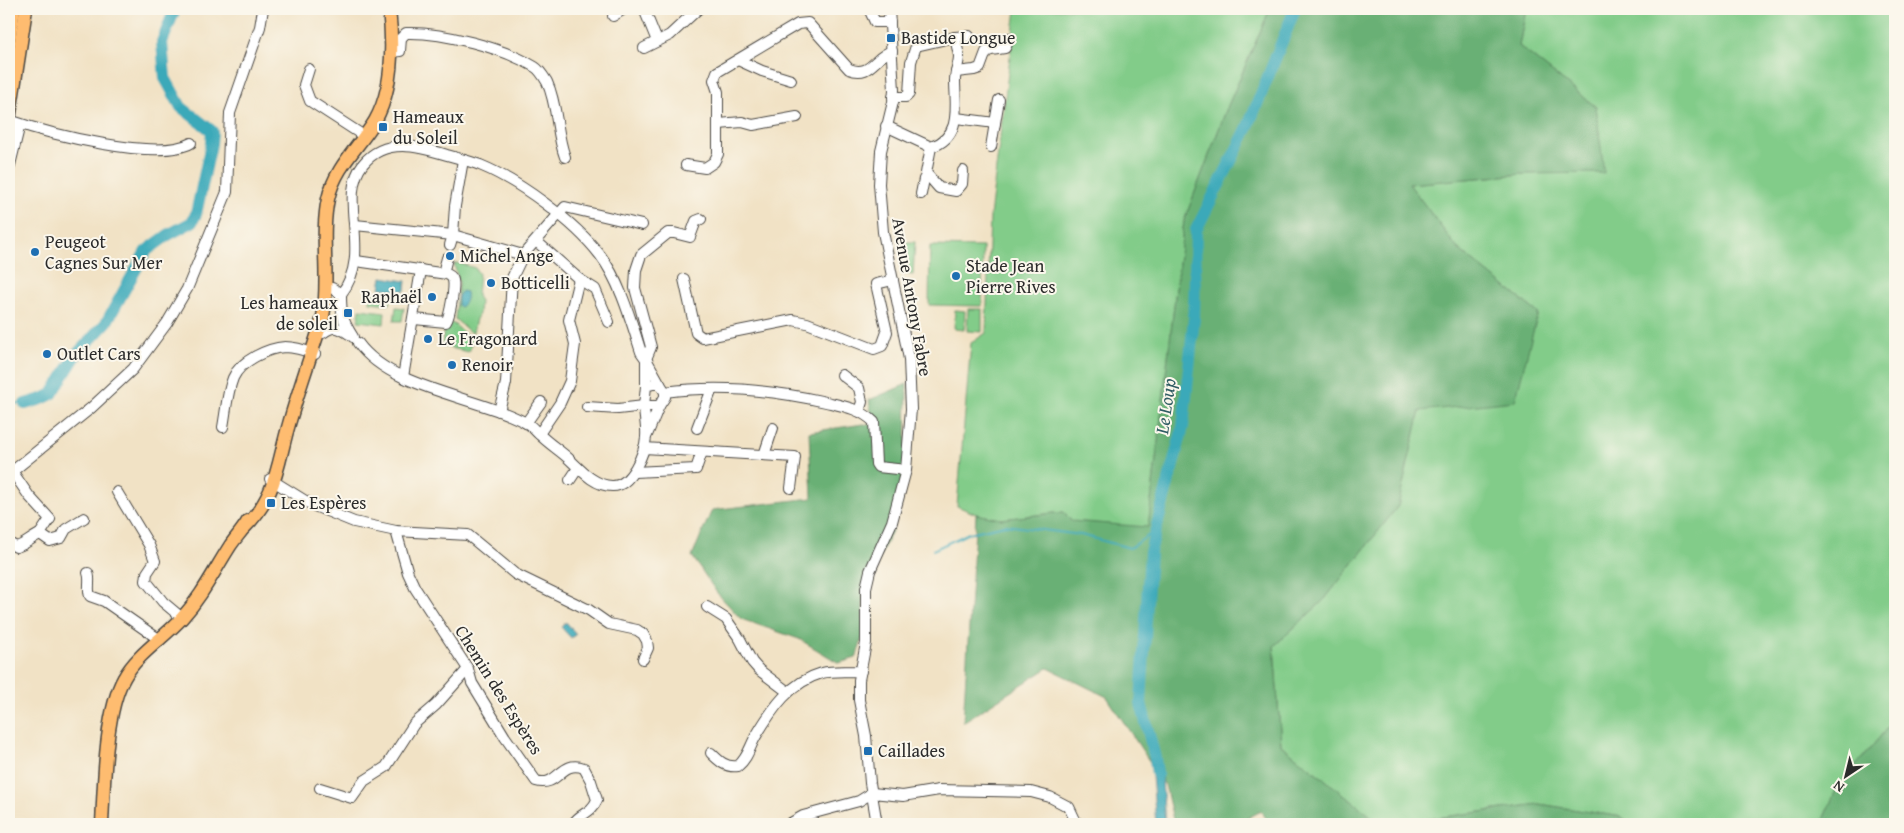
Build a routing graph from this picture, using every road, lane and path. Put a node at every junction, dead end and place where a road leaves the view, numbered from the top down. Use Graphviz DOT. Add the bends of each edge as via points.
graph roads {
  1 [pos="14,9"];
  2 [pos="26,9"];
  3 [pos="263,9"];
  4 [pos="389,9"];
  5 [pos="624,9"];
  6 [pos="644,9"];
  7 [pos="698,9"];
  8 [pos="869,9"];
  9 [pos="889,9"];
  10 [pos="613,16"];
  11 [pos="890,22"];
  12 [pos="969,36"];
  13 [pos="955,37"];
  14 [pos="1008,38"];
  15 [pos="9,42"];
  16 [pos="657,42"];
  17 [pos="644,48"];
  18 [pos="392,52"];
  19 [pos="892,52"];
  20 [pos="738,60"];
  21 [pos="309,69"];
  22 [pos="956,72"];
  23 [pos="791,80"];
  24 [pos="893,97"];
  25 [pos="999,100"];
  26 [pos="797,117"];
  27 [pos="956,118"];
  28 [pos="13,121"];
  29 [pos="995,123"];
  30 [pos="719,124"];
  31 [pos="886,126"];
  32 [pos="364,136"];
  33 [pos="191,143"];
  34 [pos="931,147"];
  35 [pos="991,147"];
  36 [pos="565,157"];
  37 [pos="463,160"];
  38 [pos="686,165"];
  39 [pos="9,169"];
  40 [pos="963,171"];
  41 [pos="927,175"];
  42 [pos="921,194"];
  43 [pos="327,211"];
  44 [pos="559,214"];
  45 [pos="701,219"];
  46 [pos="355,225"];
  47 [pos="642,225"];
  48 [pos="453,235"];
  49 [pos="536,241"];
  50 [pos="450,245"];
  51 [pos="523,254"];
  52 [pos="447,258"];
  53 [pos="356,260"];
  54 [pos="421,270"];
  55 [pos="443,273"];
  56 [pos="579,279"];
  57 [pos="684,279"];
  58 [pos="892,280"];
  59 [pos="337,291"];
  60 [pos="414,319"];
  61 [pos="609,322"];
  62 [pos="323,333"];
  63 [pos="358,343"];
  64 [pos="313,353"];
  65 [pos="646,358"];
  66 [pos="842,375"];
  67 [pos="403,378"];
  68 [pos="646,386"];
  69 [pos="662,388"];
  70 [pos="712,389"];
  71 [pos="541,402"];
  72 [pos="644,406"];
  73 [pos="659,406"];
  74 [pos="587,407"];
  75 [pos="499,411"];
  76 [pos="859,411"];
  77 [pos="526,423"];
  78 [pos="223,428"];
  79 [pos="697,428"];
  80 [pos="773,428"];
  81 [pos="539,434"];
  82 [pos="646,436"];
  83 [pos="644,448"];
  84 [pos="702,452"];
  85 [pos="764,455"];
  86 [pos="578,468"];
  87 [pos="906,470"];
  88 [pos="634,472"];
  89 [pos="10,473"];
  90 [pos="272,480"];
  91 [pos="570,480"];
  92 [pos="791,488"];
  93 [pos="117,492"];
  94 [pos="84,518"];
  95 [pos="396,532"];
  96 [pos="40,534"];
  97 [pos="9,543"];
  98 [pos="88,573"];
  99 [pos="707,607"];
  100 [pos="182,618"];
  101 [pos="160,640"];
  102 [pos="643,659"];
  103 [pos="468,669"];
  104 [pos="861,672"];
  105 [pos="788,692"];
  106 [pos="711,753"];
  107 [pos="320,788"];
  108 [pos="878,794"];
  109 [pos="102,824"];
  110 [pos="573,824"];
  111 [pos="789,824"];
  112 [pos="878,824"];
  113 [pos="1077,824"];
  1 -- 15 [label="main road"];
  2 -- 28 [label="main road"];
  3 -- 89 [label="street" via="260,27 230,113 227,192 187,289 133,369 91,408"];
  4 -- 18 [label="main road"];
  5 -- 10 [label="street"];
  6 -- 16 [label="street"];
  7 -- 16 [label="street" via="670,35"];
  8 -- 11 [label="street" via="875,22"];
  9 -- 11 [label="street, Avenue Antony Fabre"];
  11 -- 19 [label="street, Avenue Antony Fabre"];
  12 -- 13 [label="street"];
  13 -- 22 [label="street" via="959,57"];
  13 -- 24 [label="street" via="916,46 910,62 909,94"];
  14 -- 22 [label="street" via="1005,48 986,52 980,68"];
  16 -- 17 [label="street"];
  18 -- 32 [label="main road" via="379,112"];
  18 -- 36 [label="street" via="402,49 401,38 406,33 414,33 481,44 537,68 552,96"];
  19 -- 20 [label="street" via="866,70 849,69 808,23 798,24"];
  19 -- 24 [label="street, Avenue Antony Fabre"];
  20 -- 23 [label="street" via="762,72"];
  20 -- 30 [label="street" via="717,72 714,80 718,92"];
  21 -- 32 [label="street" via="304,85 310,101"];
  22 -- 27 [label="street"];
  24 -- 31 [label="street, Avenue Antony Fabre"];
  25 -- 29 [label="street"];
  26 -- 30 [label="street" via="754,125 742,122"];
  27 -- 29 [label="street"];
  27 -- 34 [label="street" via="944,140"];
  28 -- 33 [label="street" via="110,145 178,148"];
  28 -- 39 [label="street"];
  29 -- 35 [label="street"];
  30 -- 38 [label="street" via="718,154 714,162 704,168"];
  31 -- 34 [label="street"];
  31 -- 58 [label="street, Avenue Antony Fabre" via="879,184"];
  32 -- 43 [label="main road" via="337,174"];
  34 -- 41 [label="street"];
  37 -- 44 [label="street" via="494,172"];
  37 -- 46 [label="street" via="438,152 394,145 376,152 363,164 356,180 352,207"];
  37 -- 48 [label="street"];
  40 -- 41 [label="street" via="962,184 956,190 939,188"];
  41 -- 42 [label="street"];
  43 -- 59 [label="main road"];
  43 -- 64 [label="main road" via="325,303"];
  44 -- 47 [label="street" via="569,207"];
  44 -- 49 [label="street"];
  44 -- 65 [label="street" via="581,232 601,256 614,279"];
  45 -- 65 [label="street" via="696,220 690,236 668,233 641,255 635,288 651,347"];
  46 -- 48 [label="street"];
  46 -- 53 [label="street"];
  48 -- 50 [label="street"];
  48 -- 51 [label="street"];
  49 -- 51 [label="street"];
  49 -- 56 [label="street"];
  51 -- 75 [label="street" via="512,278 506,383"];
  52 -- 55 [label="street"];
  53 -- 54 [label="street"];
  53 -- 59 [label="street" via="349,285"];
  54 -- 55 [label="street"];
  54 -- 60 [label="street"];
  55 -- 60 [label="street" via="453,282 447,320 444,323"];
  56 -- 61 [label="street" via="595,289"];
  56 -- 81 [label="street" via="569,320 575,344 570,381"];
  57 -- 58 [label="street" via="696,333 703,338 793,320 874,349 882,346 887,332 876,284"];
  58 -- 87 [label="street, Avenue Antony Fabre" via="909,359 911,409"];
  59 -- 62 [label="main road"];
  59 -- 62 [label="street" via="343,321 353,337 339,327"];
  60 -- 67 [label="street"];
  62 -- 64 [label="main road"];
  63 -- 67 [label="street" via="375,360"];
  64 -- 78 [label="street" via="286,347 248,361 234,376"];
  64 -- 90 [label="main road"];
  65 -- 68 [label="street"];
  65 -- 69 [label="street"];
  66 -- 76 [label="street" via="859,388 862,402"];
  67 -- 75 [label="street"];
  68 -- 69 [label="street"];
  68 -- 72 [label="street"];
  69 -- 70 [label="street"];
  69 -- 73 [label="street" via="665,397"];
  70 -- 76 [label="street" via="789,393"];
  70 -- 79 [label="street"];
  71 -- 77 [label="street"];
  72 -- 73 [label="street"];
  72 -- 74 [label="street" via="618,409"];
  72 -- 82 [label="street"];
  73 -- 82 [label="street"];
  75 -- 77 [label="street"];
  76 -- 87 [label="street" via="874,422 878,467"];
  77 -- 81 [label="street"];
  80 -- 85 [label="street"];
  81 -- 86 [label="street"];
  82 -- 83 [label="street"];
  83 -- 84 [label="street"];
  83 -- 88 [label="street"];
  84 -- 85 [label="street"];
  84 -- 88 [label="street" via="696,469"];
  85 -- 92 [label="street" via="795,457"];
  86 -- 88 [label="street" via="594,480 613,487"];
  86 -- 91 [label="street"];
  87 -- 104 [label="street, Avenue Antony Fabre" via="892,522 870,571"];
  89 -- 96 [label="street" via="50,519"];
  90 -- 95 [label="street" via="333,515"];
  90 -- 100 [label="main road" via="208,584"];
  93 -- 100 [label="street" via="155,561 146,581"];
  94 -- 96 [label="street" via="66,529 61,538 50,541"];
  95 -- 102 [label="street" via="468,534 515,574 589,610 609,624 643,634 648,648"];
  95 -- 103 [label="street, Chemin des Espères" via="415,588"];
  96 -- 97 [label="street" via="16,547"];
  98 -- 101 [label="street" via="90,596 104,600"];
  99 -- 105 [label="street" via="726,619 759,670"];
  100 -- 101 [label="main road"];
  101 -- 109 [label="main road" via="124,678 114,704"];
  103 -- 107 [label="street" via="414,724 386,767 364,781 352,798"];
  103 -- 110 [label="street, Chemin des Espères" via="472,684 536,781 544,783 554,780 562,770 577,766 584,768 597,800 593,810"];
  104 -- 105 [label="street" via="824,672 800,682"];
  104 -- 108 [label="street, Avenue Antony Fabre" via="859,700"];
  105 -- 106 [label="street" via="767,718 738,766 727,766"];
  108 -- 111 [label="street" via="803,816"];
  108 -- 112 [label="street, Avenue Antony Fabre"];
  108 -- 113 [label="street" via="903,796 939,790 1031,792 1069,807"];
}
